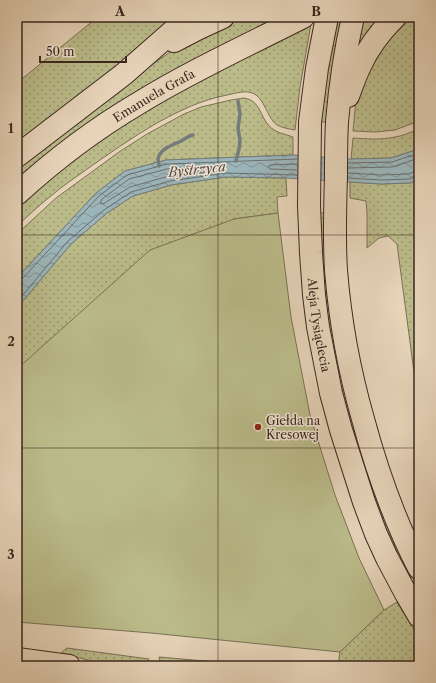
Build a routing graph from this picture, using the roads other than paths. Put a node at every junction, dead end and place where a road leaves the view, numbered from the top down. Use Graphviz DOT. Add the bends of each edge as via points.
graph roads {
  1 [pos="189,17"];
  2 [pos="223,17"];
  3 [pos="303,17"];
  4 [pos="327,17"];
  5 [pos="354,17"];
  6 [pos="395,17"];
  7 [pos="124,74"];
  8 [pos="337,123"];
  9 [pos="17,156"];
  10 [pos="17,194"];
  11 [pos="419,568"];
  12 [pos="419,616"];
  13 [pos="17,659"];
  14 [pos="69,666"];
  1 -- 7 [label="main road"];
  2 -- 7 [label="main road" via="170,43"];
  3 -- 10 [label="main road, Emanuela Grafa" via="188,75 108,122 65,153"];
  4 -- 12 [label="main road, Aleja Tysiąclecia" via="310,122 309,206 318,327 331,393 352,468 376,534"];
  5 -- 8 [label="main road, Aleja Tysiąclecia" via="341,81"];
  6 -- 8 [label="main road" via="360,65"];
  7 -- 9 [label="main road"];
  8 -- 11 [label="main road, Aleja Tysiąclecia" via="335,249 348,360 381,481 402,535"];
  13 -- 14 [label="main road"];
}
